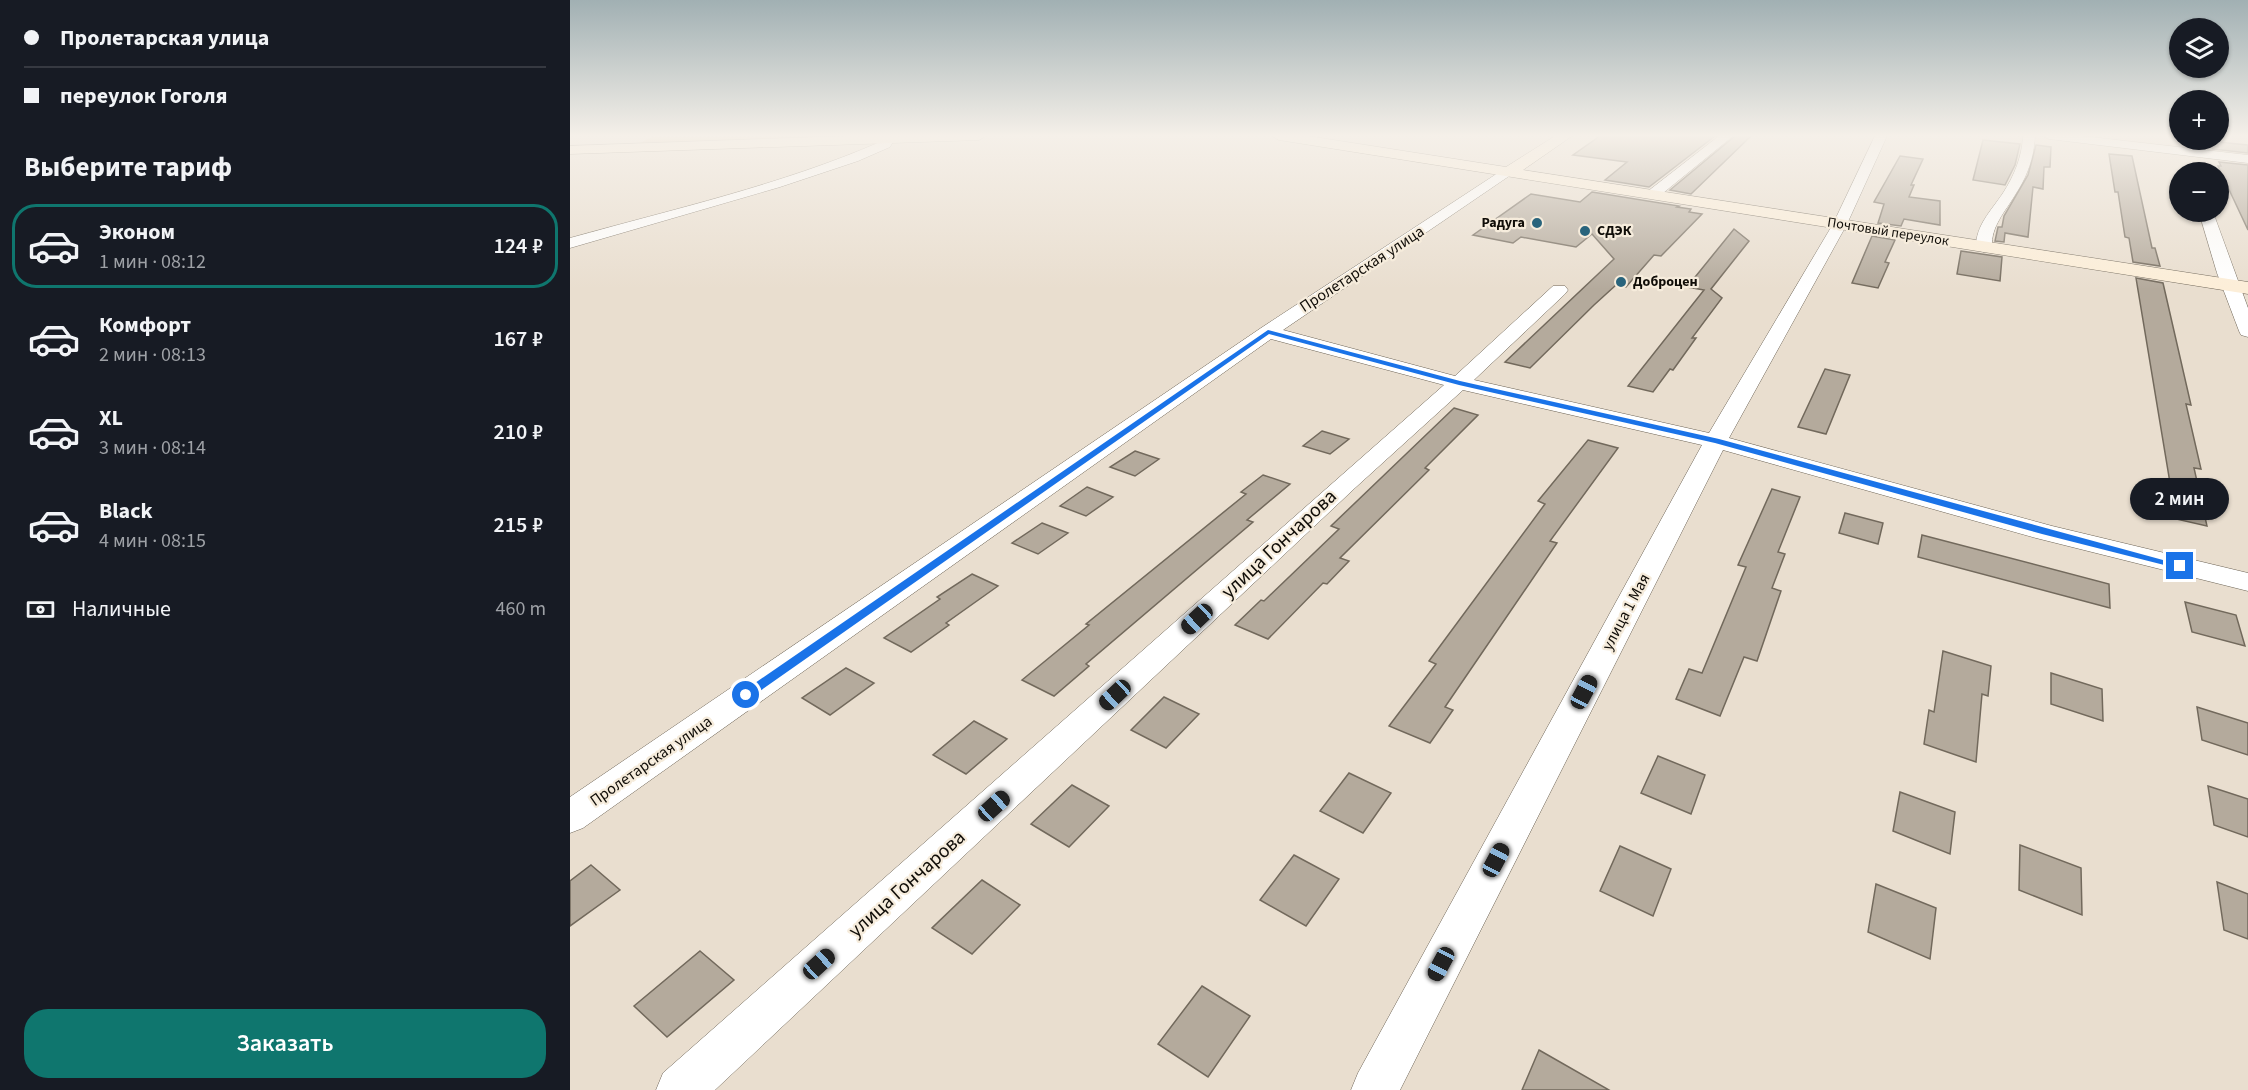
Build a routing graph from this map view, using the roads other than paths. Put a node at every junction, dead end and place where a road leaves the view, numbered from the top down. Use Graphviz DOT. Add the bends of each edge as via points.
graph roads {
  1 [pos="765,187"];
  2 [pos="1487,187"];
  3 [pos="1601,187"];
  4 [pos="1662,187"];
  5 [pos="1857,187"];
  6 [pos="2011,187"];
  7 [pos="1652,195"];
  8 [pos="2211,222"];
  9 [pos="1840,224"];
  10 [pos="570,243"];
  11 [pos="1984,247"];
  12 [pos="2240,287"];
  13 [pos="1559,290"];
  14 [pos="2248,331"];
  15 [pos="1268,332"];
  16 [pos="1459,383"];
  17 [pos="1716,441"];
  18 [pos="2248,582"];
  19 [pos="570,817"];
  20 [pos="680,1090"];
  21 [pos="1376,1090"];
  1 -- 10 [label="street"];
  2 -- 15 [label="street, Пролетарская улица"];
  3 -- 7 [label="main road, Почтовый переулок"];
  4 -- 7 [label="street"];
  5 -- 9 [label="street, улица 1 Мая"];
  6 -- 11 [label="street" via="1986,226"];
  7 -- 9 [label="main road, Почтовый переулок"];
  8 -- 12 [label="street"];
  9 -- 11 [label="main road, Почтовый переулок"];
  9 -- 17 [label="street, улица 1 Мая"];
  11 -- 12 [label="main road, Почтовый переулок"];
  12 -- 14 [label="street"];
  13 -- 16 [label="street, улица Гончарова"];
  15 -- 16 [label="street"];
  15 -- 19 [label="street, Пролетарская улица"];
  16 -- 17 [label="street"];
  16 -- 20 [label="street, улица Гончарова"];
  17 -- 18 [label="street" via="2045,532"];
  17 -- 21 [label="street, улица 1 Мая"];
}
